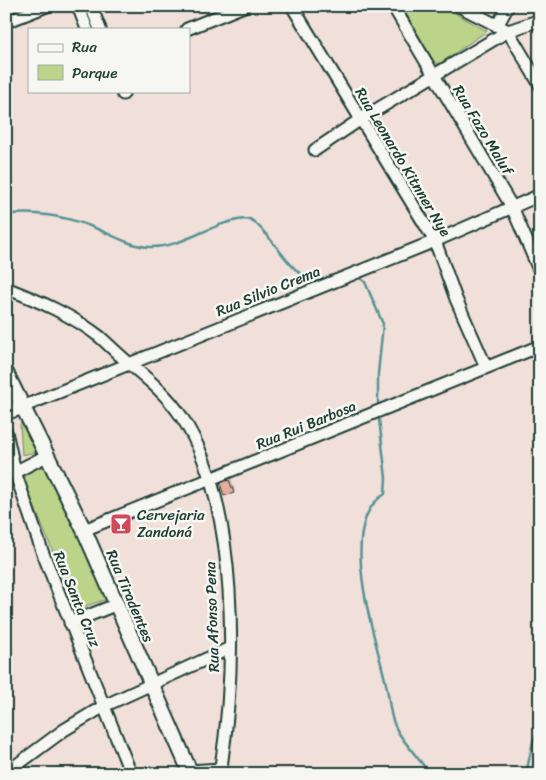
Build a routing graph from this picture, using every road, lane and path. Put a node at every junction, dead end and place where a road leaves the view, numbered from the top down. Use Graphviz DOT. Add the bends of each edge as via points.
graph roads {
  1 [pos="47,6"];
  2 [pos="78,6"];
  3 [pos="91,6"];
  4 [pos="244,6"];
  5 [pos="292,6"];
  6 [pos="393,6"];
  7 [pos="459,6"];
  8 [pos="508,6"];
  9 [pos="540,20"];
  10 [pos="6,22"];
  11 [pos="87,28"];
  12 [pos="100,28"];
  13 [pos="189,28"];
  14 [pos="502,28"];
  15 [pos="433,75"];
  16 [pos="540,85"];
  17 [pos="361,119"];
  18 [pos="314,150"];
  19 [pos="540,195"];
  20 [pos="512,207"];
  21 [pos="435,241"];
  22 [pos="540,272"];
  23 [pos="6,288"];
  24 [pos="540,346"];
  25 [pos="130,364"];
  26 [pos="486,367"];
  27 [pos="6,373"];
  28 [pos="22,407"];
  29 [pos="6,412"];
  30 [pos="6,432"];
  31 [pos="7,451"];
  32 [pos="46,456"];
  33 [pos="15,472"];
  34 [pos="212,480"];
  35 [pos="84,530"];
  36 [pos="115,605"];
  37 [pos="70,622"];
  38 [pos="230,648"];
  39 [pos="151,685"];
  40 [pos="104,706"];
  41 [pos="190,772"];
  42 [pos="220,772"];
  43 [pos="6,774"];
  44 [pos="131,774"];
  1 -- 10 [label="street"];
  2 -- 11 [label="street"];
  3 -- 12 [label="street"];
  4 -- 13 [label="street"];
  5 -- 17 [label="street, Rua Leonardo Kitnner Nye"];
  6 -- 15 [label="street, Rua Fazo Maluf"];
  7 -- 14 [label="street"];
  8 -- 14 [label="street"];
  9 -- 14 [label="street"];
  14 -- 15 [label="street"];
  14 -- 16 [label="street"];
  15 -- 17 [label="street"];
  15 -- 20 [label="street, Rua Fazo Maluf"];
  17 -- 18 [label="street"];
  17 -- 21 [label="street, Rua Leonardo Kitnner Nye"];
  19 -- 20 [label="street, Rua Silvio Crema"];
  20 -- 21 [label="street, Rua Silvio Crema"];
  20 -- 22 [label="street, Rua Fazo Maluf"];
  21 -- 25 [label="street, Rua Silvio Crema"];
  21 -- 26 [label="street, Rua Leonardo Kitnner Nye"];
  23 -- 25 [label="street, Rua Afonso Pena" via="68,316 98,336"];
  24 -- 26 [label="street, Rua Rui Barbosa"];
  25 -- 28 [label="street, Rua Silvio Crema"];
  25 -- 34 [label="street, Rua Afonso Pena" via="160,390 181,416"];
  26 -- 34 [label="street, Rua Rui Barbosa"];
  27 -- 28 [label="street, Rua Tiradentes"];
  28 -- 29 [label="street, Rua Silvio Crema"];
  28 -- 32 [label="street, Rua Tiradentes"];
  30 -- 31 [label="street, Rua Santa Cruz"];
  31 -- 33 [label="street, Rua Santa Cruz"];
  32 -- 33 [label="street"];
  32 -- 35 [label="street, Rua Tiradentes"];
  33 -- 37 [label="street, Rua Santa Cruz"];
  34 -- 35 [label="street, Rua Rui Barbosa"];
  34 -- 38 [label="street, Rua Afonso Pena" via="222,529"];
  35 -- 36 [label="street, Rua Tiradentes"];
  36 -- 37 [label="street"];
  36 -- 39 [label="street, Rua Tiradentes"];
  37 -- 40 [label="street, Rua Santa Cruz"];
  38 -- 39 [label="street"];
  38 -- 42 [label="street, Rua Afonso Pena"];
  39 -- 40 [label="street"];
  39 -- 41 [label="street, Rua Tiradentes"];
  40 -- 43 [label="street" via="64,730"];
  40 -- 44 [label="street, Rua Santa Cruz"];
  41 -- 42 [label="street"];
}
